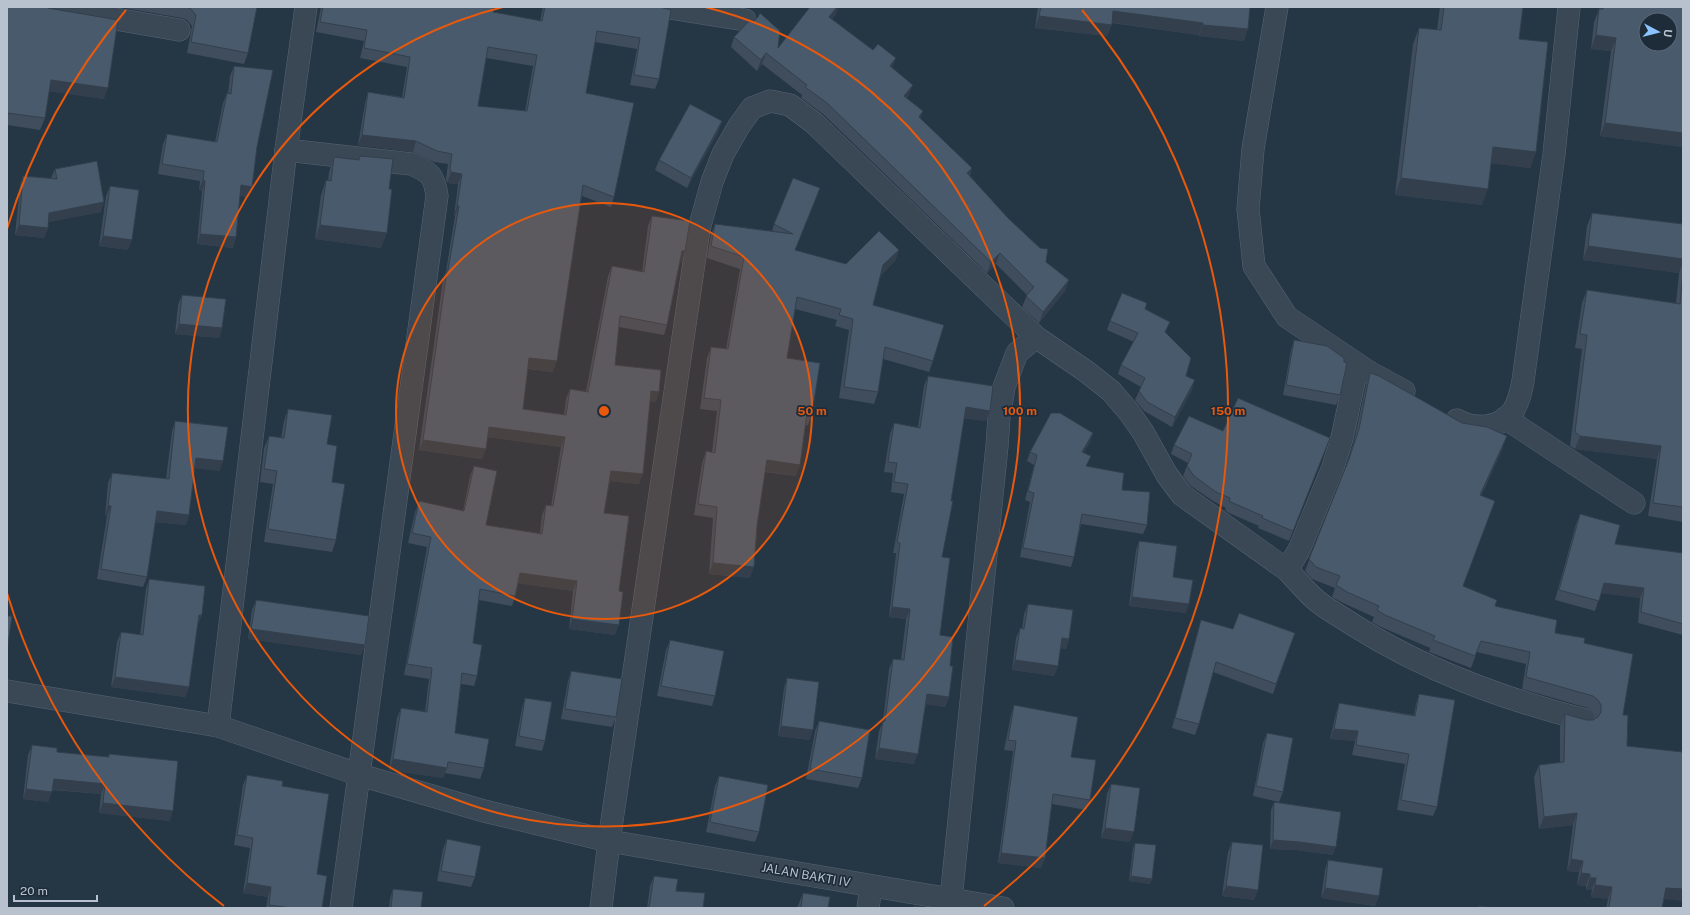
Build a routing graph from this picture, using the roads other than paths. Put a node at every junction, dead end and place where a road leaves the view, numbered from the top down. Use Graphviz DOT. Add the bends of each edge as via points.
graph roads {
  1 [pos="46,7"];
  2 [pos="306,7"];
  3 [pos="663,7"];
  4 [pos="1277,7"];
  5 [pos="1569,7"];
  6 [pos="745,20"];
  7 [pos="179,30"];
  8 [pos="286,150"];
  9 [pos="1036,337"];
  10 [pos="1369,372"];
  11 [pos="1422,401"];
  12 [pos="1443,412"];
  13 [pos="1506,418"];
  14 [pos="1634,503"];
  15 [pos="1287,570"];
  16 [pos="7,691"];
  17 [pos="1585,720"];
  18 [pos="218,726"];
  19 [pos="360,774"];
  20 [pos="609,842"];
  21 [pos="871,886"];
  22 [pos="951,899"];
  23 [pos="341,908"];
  24 [pos="601,908"];
  25 [pos="868,908"];
  26 [pos="1003,908"];
  1 -- 7 [label="street"];
  2 -- 8 [label="street"];
  3 -- 6 [label="street"];
  4 -- 10 [label="street" via="1253,149 1248,209 1254,266 1287,317"];
  5 -- 13 [label="street" via="1554,154 1523,381 1519,399"];
  8 -- 18 [label="street"];
  8 -- 19 [label="street" via="411,164 427,171 435,183 437,196"];
  9 -- 15 [label="street" via="1111,391 1143,432 1167,475 1182,495"];
  9 -- 20 [label="street" via="814,123 790,105 770,101 752,108 723,154 699,229"];
  9 -- 22 [label="street" via="1018,353 1004,387 999,416"];
  10 -- 11 [label="street"];
  10 -- 15 [label="street" via="1362,372 1355,377 1334,467 1299,550"];
  12 -- 13 [label="street" via="1464,424 1482,428"];
  13 -- 14 [label="street"];
  15 -- 17 [label="street" via="1318,602 1380,641 1431,667 1492,693"];
  16 -- 18 [label="street, JALAN BAKTI IV"];
  18 -- 19 [label="street, JALAN BAKTI IV"];
  19 -- 20 [label="street, JALAN BAKTI IV" via="484,811"];
  19 -- 23 [label="street"];
  20 -- 21 [label="street, JALAN BAKTI IV"];
  20 -- 24 [label="street"];
  21 -- 22 [label="street, JALAN BAKTI IV"];
  21 -- 25 [label="street"];
  22 -- 26 [label="street, JALAN BAKTI IV"];
}
